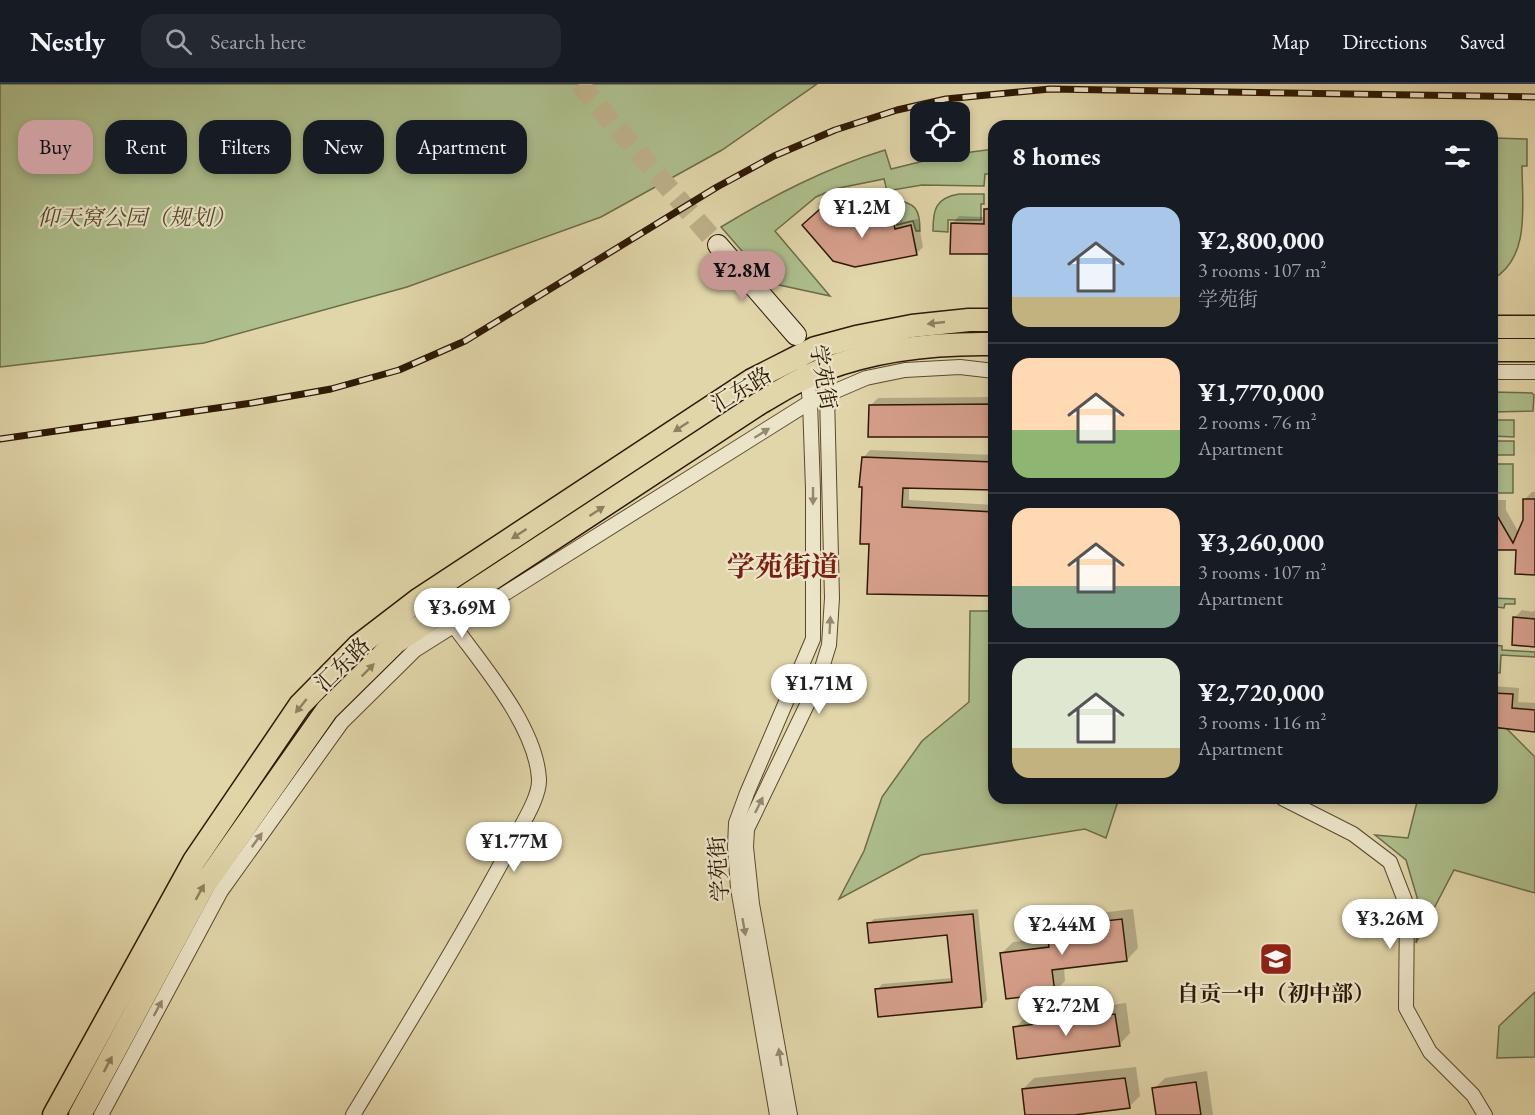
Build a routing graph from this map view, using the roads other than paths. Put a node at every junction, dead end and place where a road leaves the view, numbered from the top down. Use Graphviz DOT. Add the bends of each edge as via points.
graph roads {
  1 [pos="718,245"];
  2 [pos="988,320"];
  3 [pos="1498,327"];
  4 [pos="1535,327"];
  5 [pos="988,344"];
  6 [pos="1498,350"];
  7 [pos="1535,350"];
  8 [pos="808,357"];
  9 [pos="988,370"];
  10 [pos="1498,372"];
  11 [pos="1535,372"];
  12 [pos="827,395"];
  13 [pos="810,402"];
  14 [pos="454,626"];
  15 [pos="1294,804"];
  16 [pos="54,1115"];
  17 [pos="80,1115"];
  18 [pos="101,1115"];
  19 [pos="352,1115"];
  20 [pos="777,1115"];
  21 [pos="790,1115"];
  22 [pos="1485,1115"];
  1 -- 8 [label="street"];
  2 -- 8 [label="main road, 汇东路, one-way" via="912,326 856,337"];
  3 -- 4 [label="main road"];
  5 -- 8 [label="main road, 汇东路" via="914,349 864,358"];
  6 -- 7 [label="main road"];
  8 -- 12 [label="street, 学苑街"];
  8 -- 13 [label="street, 学苑街"];
  8 -- 16 [label="main road, 汇东路, one-way" via="752,380 418,600 358,646 300,705 194,861"];
  17 -- 8 [label="main road, 汇东路, one-way" via="204,885 327,710 396,642 760,403"];
  9 -- 12 [label="street" via="960,367 905,370 866,378"];
  10 -- 11 [label="street"];
  12 -- 13 [label="street"];
  21 -- 12 [label="street, 学苑街, one-way" via="752,904 746,847 747,829 817,684 830,645"];
  14 -- 13 [label="street, one-way"];
  13 -- 20 [label="street, 学苑街, one-way" via="813,639 736,823 738,888"];
  18 -- 14 [label="street, one-way" via="221,891 342,722 415,650"];
  14 -- 19 [label="street" via="523,724 534,751 539,780 536,796 435,980"];
  15 -- 22 [label="street" via="1353,834 1390,862 1407,906 1406,1008 1430,1052 1473,1095"];
}
